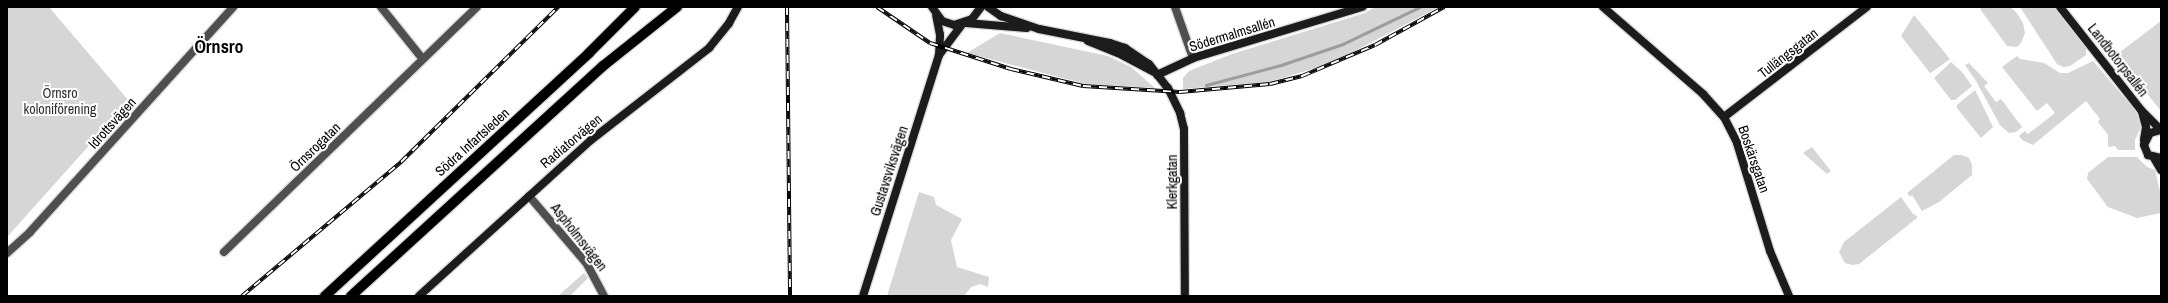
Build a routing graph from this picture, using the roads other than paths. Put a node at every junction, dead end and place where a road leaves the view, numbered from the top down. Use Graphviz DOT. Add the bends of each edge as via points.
graph roads {
  1 [pos="233,7"];
  2 [pos="381,7"];
  3 [pos="477,7"];
  4 [pos="635,7"];
  5 [pos="676,7"];
  6 [pos="685,7"];
  7 [pos="738,7"];
  8 [pos="932,7"];
  9 [pos="981,7"];
  10 [pos="988,7"];
  11 [pos="1174,7"];
  12 [pos="1362,7"];
  13 [pos="1603,7"];
  14 [pos="1867,7"];
  15 [pos="2060,7"];
  16 [pos="936,15"];
  17 [pos="664,17"];
  18 [pos="964,24"];
  19 [pos="1040,29"];
  20 [pos="939,55"];
  21 [pos="422,58"];
  22 [pos="1193,58"];
  23 [pos="1157,75"];
  24 [pos="2140,110"];
  25 [pos="1724,117"];
  26 [pos="2161,130"];
  27 [pos="2144,142"];
  28 [pos="2158,158"];
  29 [pos="2161,170"];
  30 [pos="529,196"];
  31 [pos="224,252"];
  32 [pos="7,253"];
  33 [pos="324,296"];
  34 [pos="351,296"];
  35 [pos="419,296"];
  36 [pos="604,296"];
  37 [pos="863,296"];
  38 [pos="1185,296"];
  39 [pos="1789,296"];
  1 -- 32 [label="street, Idrottsvägen" via="30,232"];
  2 -- 21 [label="street"];
  3 -- 21 [label="street, Örnsrogatan"];
  4 -- 33 [label="main road, Södra Infartsleden" via="506,131"];
  5 -- 17 [label="main road"];
  6 -- 17 [label="main road"];
  7 -- 30 [label="street, Radiatorvägen" via="709,48 591,140"];
  8 -- 16 [label="street, Gustavsviksvägen"];
  9 -- 18 [label="street, Gustavsviksvägen" via="978,14"];
  10 -- 19 [label="street" via="1001,16"];
  11 -- 22 [label="street"];
  12 -- 22 [label="street, Södermalmsallén"];
  13 -- 25 [label="street, Boskärsgatan" via="1703,94"];
  14 -- 25 [label="street, Tullängsgatan"];
  15 -- 24 [label="street, Landbotorpsallén"];
  16 -- 18 [label="street" via="949,24"];
  16 -- 20 [label="street, Gustavsviksvägen" via="940,35"];
  17 -- 34 [label="main road" via="603,66"];
  18 -- 19 [label="street"];
  18 -- 20 [label="street, Gustavsviksvägen"];
  19 -- 23 [label="street" via="1125,48 1149,64"];
  20 -- 37 [label="street, Gustavsviksvägen"];
  21 -- 31 [label="street, Örnsrogatan"];
  22 -- 23 [label="street, Södermalmsallén"];
  23 -- 38 [label="street, Klerkgatan" via="1175,100 1184,129"];
  24 -- 26 [label="street, Landbotorpsallén"];
  24 -- 27 [label="street, Landbotorpsallén" via="2146,127"];
  25 -- 39 [label="street, Boskärsgatan" via="1737,143 1770,251"];
  26 -- 27 [label="street" via="2150,133"];
  27 -- 28 [label="street" via="2146,153"];
  28 -- 29 [label="street"];
  30 -- 35 [label="street, Radiatorvägen"];
  30 -- 36 [label="street, Aspholmsvägen" via="587,264"];
}
